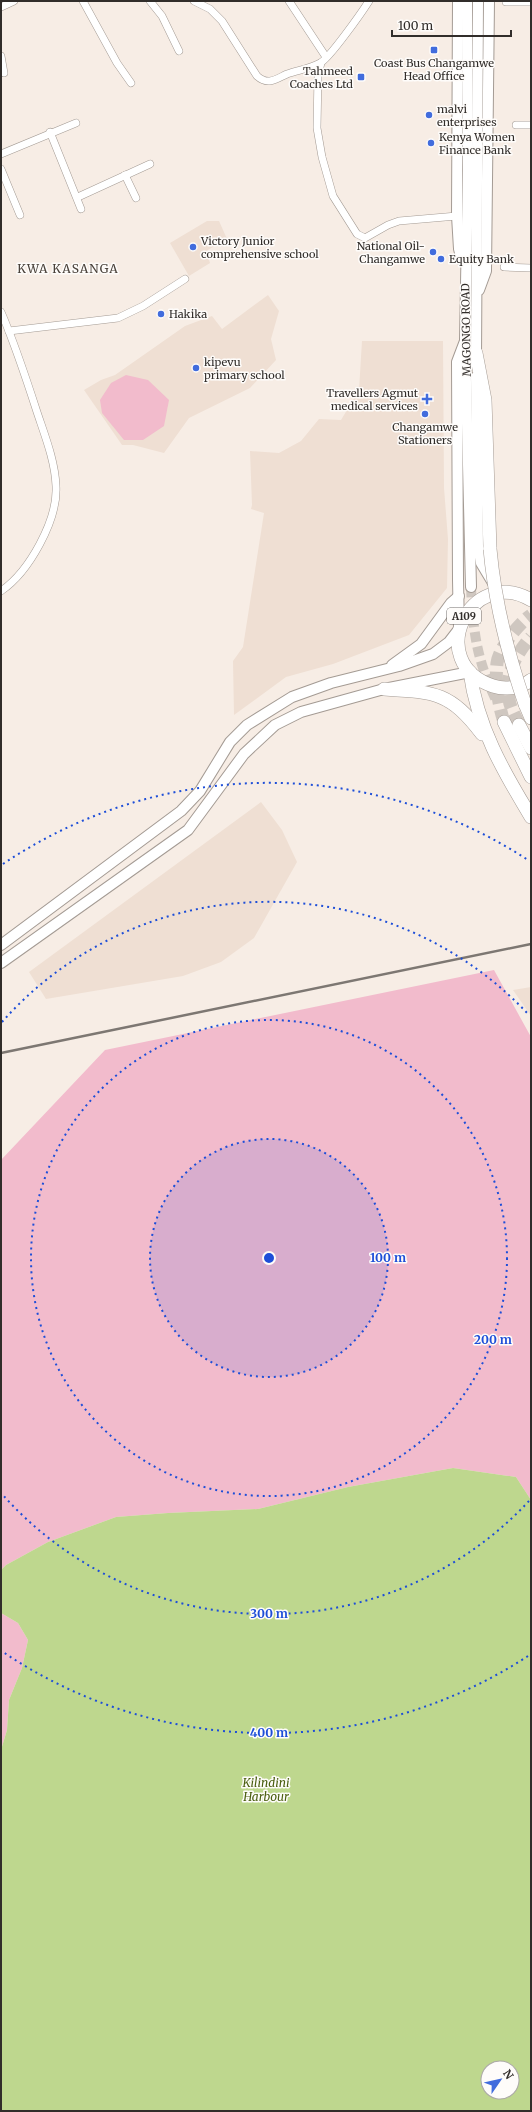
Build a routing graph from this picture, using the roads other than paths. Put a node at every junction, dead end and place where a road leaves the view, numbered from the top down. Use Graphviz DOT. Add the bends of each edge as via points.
graph roads {
  1 [pos="14,1"];
  2 [pos="83,1"];
  3 [pos="150,1"];
  4 [pos="194,1"];
  5 [pos="290,1"];
  6 [pos="369,1"];
  7 [pos="458,1"];
  8 [pos="467,1"];
  9 [pos="478,1"];
  10 [pos="489,1"];
  11 [pos="506,2"];
  12 [pos="531,2"];
  13 [pos="1,7"];
  14 [pos="179,51"];
  15 [pos="1,56"];
  16 [pos="323,60"];
  17 [pos="4,73"];
  18 [pos="131,83"];
  19 [pos="76,123"];
  20 [pos="516,125"];
  21 [pos="531,125"];
  22 [pos="50,132"];
  23 [pos="1,154"];
  24 [pos="150,164"];
  25 [pos="1,169"];
  26 [pos="125,175"];
  27 [pos="78,197"];
  28 [pos="136,198"];
  29 [pos="81,209"];
  30 [pos="20,215"];
  31 [pos="457,216"];
  32 [pos="504,268"];
  33 [pos="531,268"];
  34 [pos="465,274"];
  35 [pos="186,279"];
  36 [pos="477,298"];
  37 [pos="1,312"];
  38 [pos="9,331"];
  39 [pos="465,341"];
  40 [pos="476,353"];
  41 [pos="471,587"];
  42 [pos="1,591"];
  43 [pos="513,593"];
  44 [pos="531,594"];
  45 [pos="459,596"];
  46 [pos="531,600"];
  47 [pos="459,629"];
  48 [pos="385,669"];
  49 [pos="470,672"];
  50 [pos="531,680"];
  51 [pos="384,689"];
  52 [pos="531,718"];
  53 [pos="504,722"];
  54 [pos="519,725"];
  55 [pos="491,747"];
  56 [pos="531,748"];
  57 [pos="531,777"];
  58 [pos="531,817"];
  59 [pos="1,945"];
  60 [pos="1,963"];
  1 -- 13 [label="street"];
  2 -- 18 [label="street"];
  3 -- 14 [label="street" via="162,16"];
  4 -- 16 [label="street" via="210,9 222,22 262,80 272,82"];
  5 -- 16 [label="street"];
  6 -- 16 [label="street" via="354,24"];
  7 -- 31 [label="main road"];
  8 -- 34 [label="main road, MAGONGO ROAD" via="468,170"];
  9 -- 36 [label="main road, MAGONGO ROAD"];
  10 -- 36 [label="main road" via="486,271"];
  11 -- 12 [label="street"];
  15 -- 17 [label="street"];
  16 -- 31 [label="street" via="318,75 319,146 333,196 357,234 365,238 399,221"];
  19 -- 22 [label="street"];
  20 -- 21 [label="street"];
  22 -- 23 [label="street"];
  22 -- 27 [label="street"];
  24 -- 26 [label="street"];
  25 -- 30 [label="street"];
  26 -- 27 [label="street"];
  26 -- 28 [label="street"];
  27 -- 29 [label="street"];
  31 -- 34 [label="main road" via="459,249"];
  32 -- 33 [label="street"];
  34 -- 39 [label="main road, MAGONGO ROAD"];
  35 -- 38 [label="street" via="143,306 118,318"];
  36 -- 40 [label="main road, MAGONGO ROAD"];
  37 -- 38 [label="street"];
  38 -- 42 [label="street" via="48,447 56,498 43,538 34,555 12,582"];
  39 -- 41 [label="main road, MAGONGO ROAD"];
  39 -- 45 [label="main road" via="457,362"];
  40 -- 43 [label="main road, MAGONGO ROAD" via="478,546 481,564 490,580 500,589"];
  40 -- 52 [label="highway, bridge" via="485,400 490,549 496,601 512,666"];
  43 -- 44 [label="highway"];
  43 -- 46 [label="highway"];
  43 -- 47 [label="highway, A109" via="488,596 475,603 465,615"];
  45 -- 47 [label="main road"];
  45 -- 48 [label="main road" via="421,644"];
  47 -- 48 [label="main road" via="449,642 433,654"];
  47 -- 49 [label="highway, A109" via="458,644 462,660"];
  48 -- 59 [label="main road" via="331,683 292,697 247,725 230,742 200,791 181,810"];
  49 -- 50 [label="highway, A109" via="484,683 498,687 514,687"];
  49 -- 51 [label="main road"];
  49 -- 55 [label="highway" via="473,697"];
  51 -- 55 [label="highway" via="427,692 450,701 467,714"];
  51 -- 60 [label="main road" via="301,712 275,725 244,754 188,830"];
  53 -- 57 [label="highway"];
  54 -- 56 [label="highway"];
  55 -- 58 [label="highway"];
}
